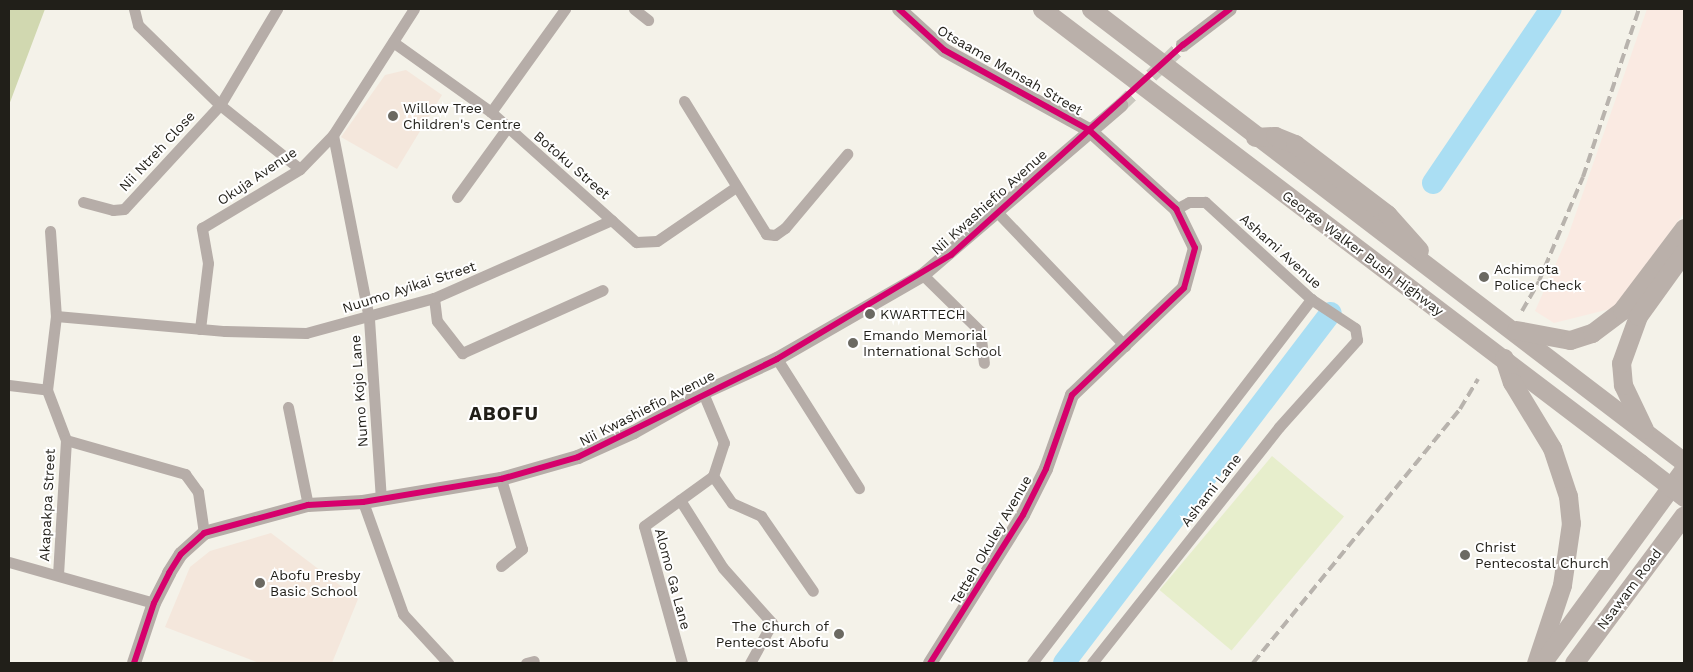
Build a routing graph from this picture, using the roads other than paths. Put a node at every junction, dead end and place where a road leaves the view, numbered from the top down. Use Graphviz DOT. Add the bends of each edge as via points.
graph roads {
  1 [pos="134,9"];
  2 [pos="277,9"];
  3 [pos="414,9"];
  4 [pos="565,9"];
  5 [pos="634,9"];
  6 [pos="899,9"];
  7 [pos="1042,9"];
  8 [pos="1091,9"];
  9 [pos="1229,9"];
  10 [pos="648,20"];
  11 [pos="393,42"];
  12 [pos="1183,45"];
  13 [pos="684,101"];
  14 [pos="220,105"];
  15 [pos="1121,105"];
  16 [pos="491,112"];
  17 [pos="507,128"];
  18 [pos="1089,130"];
  19 [pos="333,135"];
  20 [pos="847,154"];
  21 [pos="300,169"];
  22 [pos="736,187"];
  23 [pos="457,197"];
  24 [pos="83,202"];
  25 [pos="1176,209"];
  26 [pos="998,213"];
  27 [pos="612,220"];
  28 [pos="1684,228"];
  29 [pos="50,231"];
  30 [pos="1684,252"];
  31 [pos="923,275"];
  32 [pos="603,290"];
  33 [pos="434,298"];
  34 [pos="1311,299"];
  35 [pos="56,316"];
  36 [pos="369,319"];
  37 [pos="1507,327"];
  38 [pos="200,329"];
  39 [pos="1357,340"];
  40 [pos="1125,346"];
  41 [pos="1504,358"];
  42 [pos="777,360"];
  43 [pos="984,363"];
  44 [pos="9,385"];
  45 [pos="47,390"];
  46 [pos="703,393"];
  47 [pos="288,407"];
  48 [pos="1651,438"];
  49 [pos="66,440"];
  50 [pos="1684,462"];
  51 [pos="1684,469"];
  52 [pos="713,476"];
  53 [pos="502,479"];
  54 [pos="859,488"];
  55 [pos="1684,497"];
  56 [pos="381,499"];
  57 [pos="680,500"];
  58 [pos="363,502"];
  59 [pos="308,505"];
  60 [pos="1684,515"];
  61 [pos="204,533"];
  62 [pos="9,562"];
  63 [pos="501,566"];
  64 [pos="58,575"];
  65 [pos="813,591"];
  66 [pos="154,603"];
  67 [pos="1566,634"];
  68 [pos="1576,661"];
  69 [pos="134,663"];
  70 [pos="448,663"];
  71 [pos="682,663"];
  72 [pos="750,663"];
  73 [pos="930,663"];
  74 [pos="1032,663"];
  75 [pos="1092,663"];
  76 [pos="1536,663"];
  77 [pos="1542,663"];
  1 -- 14 [label="street" via="138,25"];
  2 -- 14 [label="street"];
  3 -- 11 [label="street, Okuja Avenue"];
  4 -- 16 [label="street"];
  5 -- 10 [label="street"];
  6 -- 18 [label="street, Otsaame Mensah Street" via="944,50"];
  7 -- 41 [label="highway, George Walker Bush Highway"];
  8 -- 37 [label="highway, George Walker Bush Highway" via="1255,137 1275,136 1295,144 1338,174 1406,233 1425,263"];
  9 -- 12 [label="street"];
  11 -- 16 [label="street, Botoku Street"];
  11 -- 19 [label="street, Okuja Avenue"];
  13 -- 22 [label="street"];
  14 -- 21 [label="street"];
  14 -- 24 [label="street, Nii Ntreh Close" via="124,208"];
  15 -- 18 [label="street, Nii Kwashiefio Avenue"];
  16 -- 17 [label="street, Botoku Street"];
  17 -- 23 [label="street"];
  17 -- 27 [label="street, Botoku Street"];
  18 -- 25 [label="street, Tetteh Okuley Avenue"];
  18 -- 26 [label="street, Nii Kwashiefio Avenue"];
  19 -- 21 [label="street, Okuja Avenue"];
  19 -- 36 [label="street, Numo Kojo Lane"];
  20 -- 22 [label="street" via="775,234 762,230"];
  21 -- 38 [label="street, Okuja Avenue" via="202,228 208,263"];
  22 -- 27 [label="street, Botoku Street" via="646,244 636,242"];
  25 -- 34 [label="street, Ashami Avenue" via="1189,202 1205,202"];
  25 -- 40 [label="street, Tetteh Okuley Avenue" via="1196,248 1191,274 1173,302"];
  26 -- 31 [label="street, Nii Kwashiefio Avenue"];
  26 -- 40 [label="street"];
  27 -- 33 [label="street, Nuumo Ayikai Street"];
  28 -- 37 [label="highway" via="1622,310 1592,333 1570,340"];
  29 -- 35 [label="street, Akapakpa Street"];
  30 -- 48 [label="highway" via="1638,316 1621,363 1623,385"];
  31 -- 42 [label="street, Nii Kwashiefio Avenue"];
  31 -- 43 [label="street" via="980,331"];
  32 -- 33 [label="street" via="462,352 437,321"];
  33 -- 36 [label="street, Nuumo Ayikai Street"];
  34 -- 39 [label="street, Ashami Avenue" via="1355,328"];
  34 -- 74 [label="street"];
  35 -- 38 [label="street, Nuumo Ayikai Street"];
  35 -- 45 [label="street, Akapakpa Street"];
  36 -- 38 [label="street, Nuumo Ayikai Street" via="306,333"];
  36 -- 56 [label="street, Numo Kojo Lane"];
  37 -- 48 [label="highway, George Walker Bush Highway"];
  39 -- 75 [label="street, Ashami Lane" via="1279,427"];
  40 -- 73 [label="street, Tetteh Okuley Avenue" via="1072,395 1046,469 1023,515"];
  41 -- 55 [label="highway, George Walker Bush Highway, bridge"];
  41 -- 76 [label="highway" via="1512,382 1552,448 1568,496 1571,523 1562,585"];
  42 -- 46 [label="street, Nii Kwashiefio Avenue"];
  42 -- 54 [label="street"];
  44 -- 45 [label="street"];
  45 -- 49 [label="street, Akapakpa Street"];
  46 -- 52 [label="street" via="724,443"];
  46 -- 53 [label="street, Nii Kwashiefio Avenue" via="578,457"];
  47 -- 59 [label="street"];
  48 -- 50 [label="highway, George Walker Bush Highway"];
  49 -- 61 [label="street" via="185,474 198,492"];
  49 -- 64 [label="street, Akapakpa Street"];
  51 -- 67 [label="highway, Nsawam Road"];
  52 -- 57 [label="street, Alomo Ga Lane"];
  52 -- 65 [label="street" via="732,503 761,516"];
  53 -- 56 [label="street, Nii Kwashiefio Avenue"];
  53 -- 63 [label="street" via="522,549"];
  56 -- 58 [label="street, Nii Kwashiefio Avenue"];
  57 -- 71 [label="street, Alomo Ga Lane" via="644,526"];
  57 -- 72 [label="street" via="723,568 772,623"];
  58 -- 59 [label="street, Nii Kwashiefio Avenue"];
  58 -- 70 [label="street" via="403,614"];
  59 -- 61 [label="street, Nii Kwashiefio Avenue"];
  60 -- 68 [label="highway, Nsawam Road"];
  61 -- 66 [label="street, Nii Kwashiefio Avenue" via="181,554"];
  62 -- 64 [label="street"];
  64 -- 66 [label="street"];
  66 -- 69 [label="street, Nii Kwashiefio Avenue"];
  67 -- 68 [label="highway"];
  67 -- 77 [label="highway, Nsawam Road"];
}
